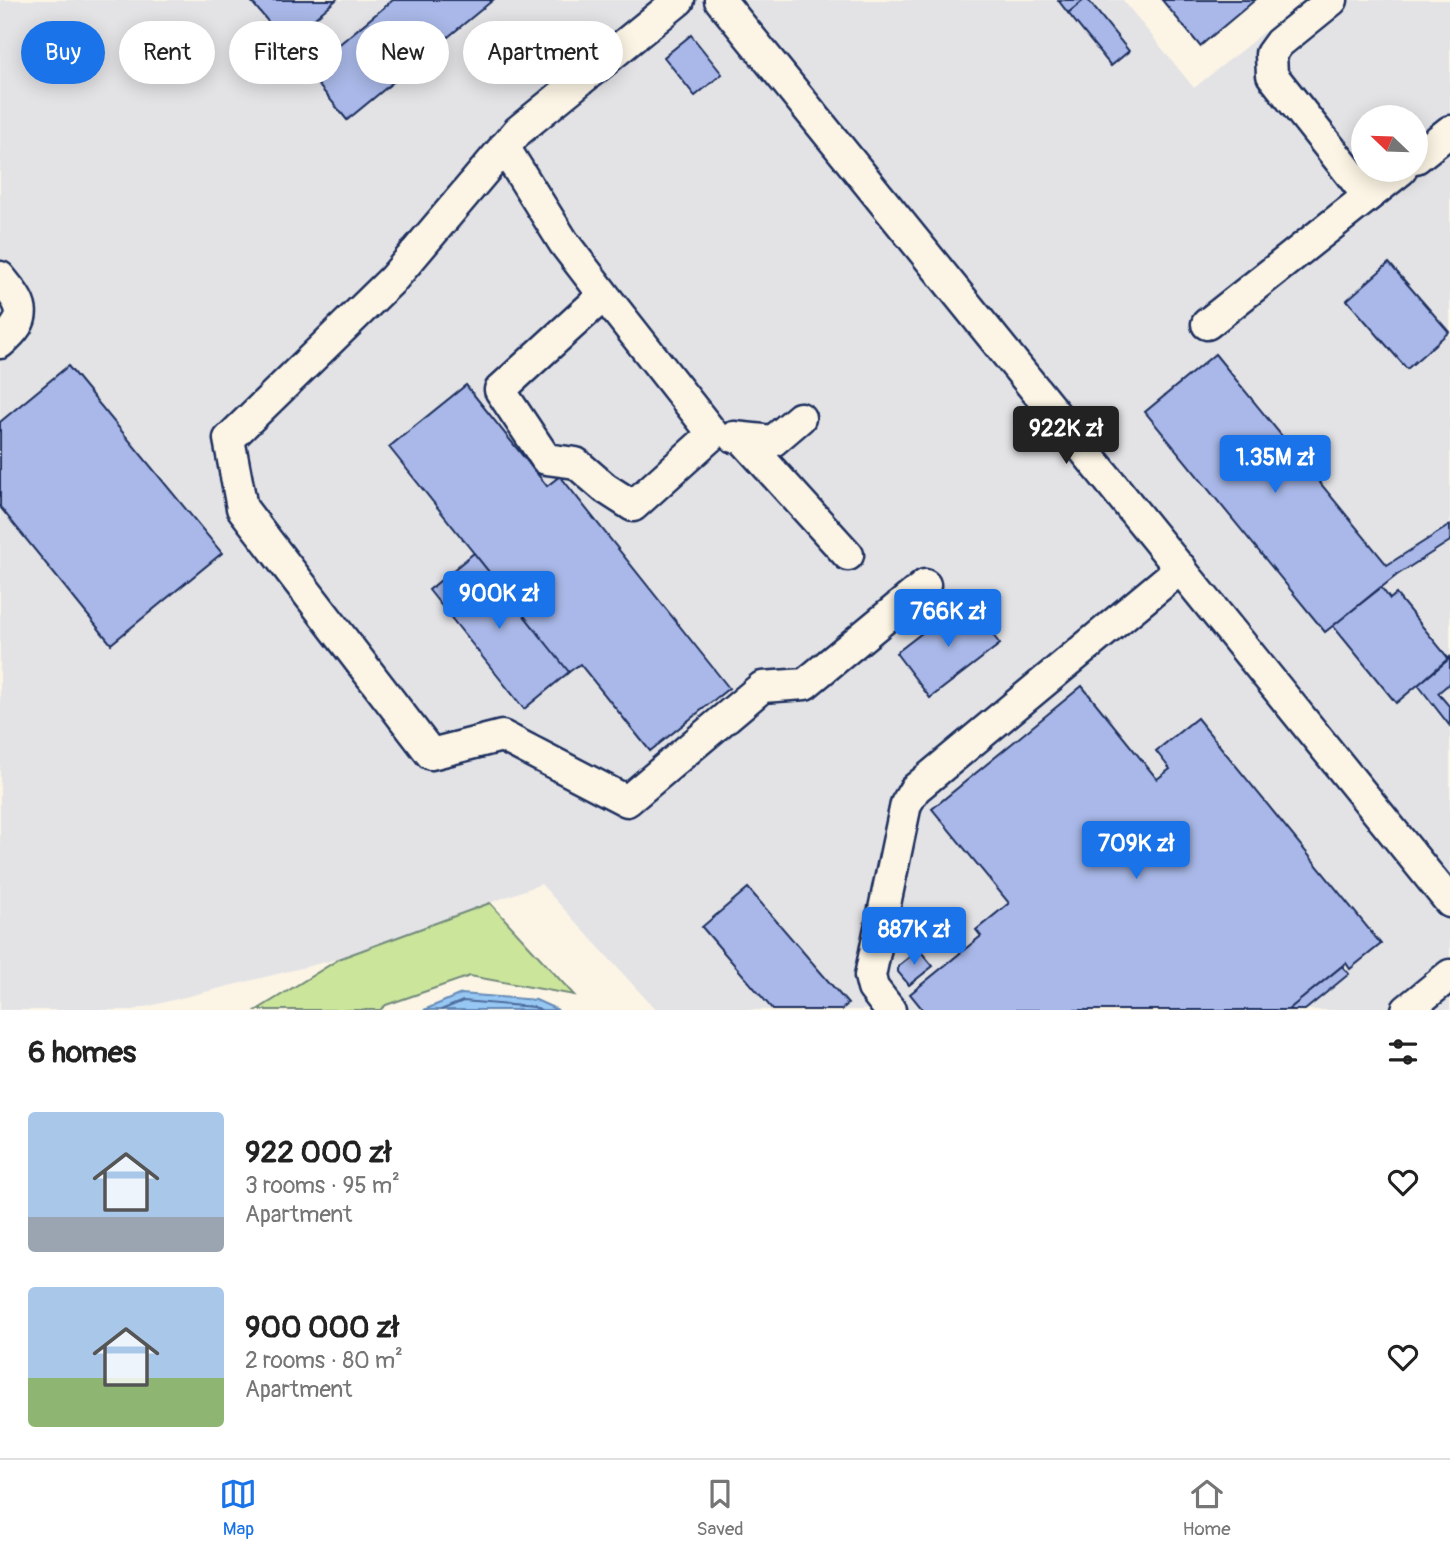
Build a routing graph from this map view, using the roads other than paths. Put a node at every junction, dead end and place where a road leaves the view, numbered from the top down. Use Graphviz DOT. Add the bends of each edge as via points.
graph roads {
  1 [pos="679,0"];
  2 [pos="720,0"];
  3 [pos="1332,0"];
  4 [pos="1450,131"];
  5 [pos="504,147"];
  6 [pos="1428,148"];
  7 [pos="1386,182"];
  8 [pos="1368,196"];
  9 [pos="0,277"];
  10 [pos="604,295"];
  11 [pos="1207,324"];
  12 [pos="0,343"];
  13 [pos="800,418"];
  14 [pos="728,436"];
  15 [pos="848,555"];
  16 [pos="1181,568"];
  17 [pos="925,585"];
  18 [pos="1450,902"];
  19 [pos="1450,975"];
  20 [pos="890,1010"];
  21 [pos="1407,1010"];
  1 -- 5 [label="street"];
  2 -- 16 [label="street"];
  3 -- 8 [label="street" via="1279,43 1271,54 1272,75"];
  4 -- 6 [label="street"];
  5 -- 10 [label="street" via="564,243"];
  5 -- 17 [label="street" via="393,279 229,439 242,508 431,754 502,736 627,801 762,687 805,684"];
  7 -- 8 [label="street"];
  8 -- 11 [label="street"];
  9 -- 12 [label="street" via="19,300 21,317"];
  10 -- 14 [label="street"];
  10 -- 14 [label="street" via="500,390 546,459 576,463 633,506"];
  13 -- 14 [label="street" via="773,441"];
  14 -- 15 [label="street"];
  16 -- 18 [label="street"];
  16 -- 20 [label="street" via="915,789 906,804 870,976"];
  19 -- 21 [label="street"];
}
